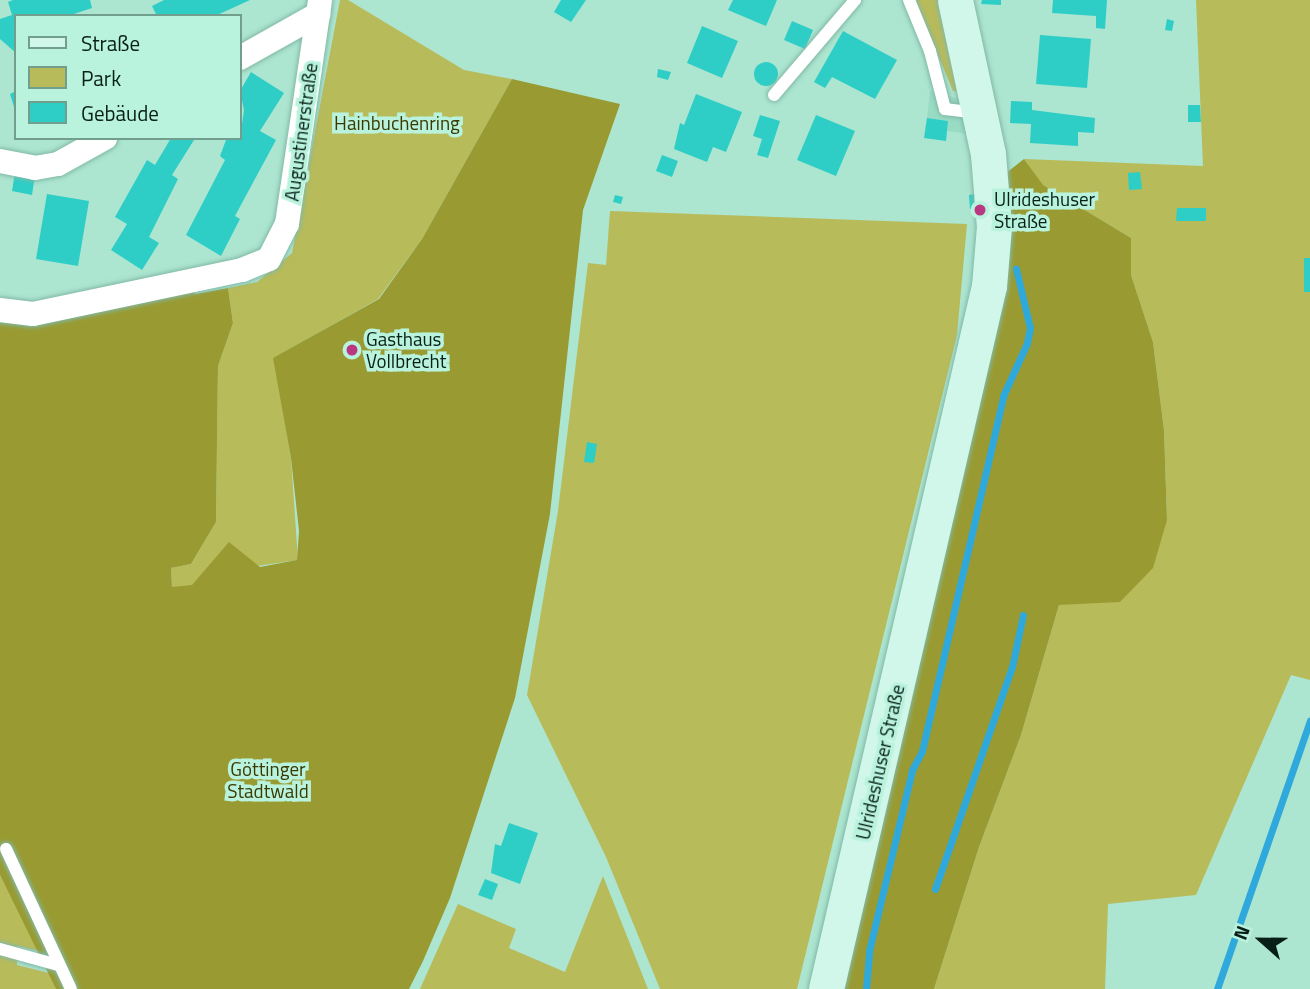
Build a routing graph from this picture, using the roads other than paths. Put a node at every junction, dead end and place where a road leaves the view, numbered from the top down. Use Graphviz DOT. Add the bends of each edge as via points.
graph roads {
  1 [pos="855,0"];
  2 [pos="909,0"];
  3 [pos="955,0"];
  4 [pos="319,7"];
  5 [pos="242,57"];
  6 [pos="774,96"];
  7 [pos="981,114"];
  8 [pos="101,140"];
  9 [pos="0,161"];
  10 [pos="0,310"];
  11 [pos="6,849"];
  12 [pos="0,949"];
  13 [pos="58,965"];
  14 [pos="71,989"];
  15 [pos="826,989"];
  1 -- 6 [label="lane"];
  2 -- 7 [label="lane" via="930,51 945,109"];
  3 -- 7 [label="street, Ulrideshuser Straße"];
  4 -- 5 [label="street"];
  4 -- 10 [label="street, Augustinerstraße" via="287,224 269,259 242,270 33,314"];
  7 -- 15 [label="street, Ulrideshuser Straße" via="994,228 982,326"];
  8 -- 9 [label="street" via="58,164 34,168"];
  11 -- 13 [label="lane"];
  12 -- 13 [label="lane"];
  13 -- 14 [label="lane"];
}
